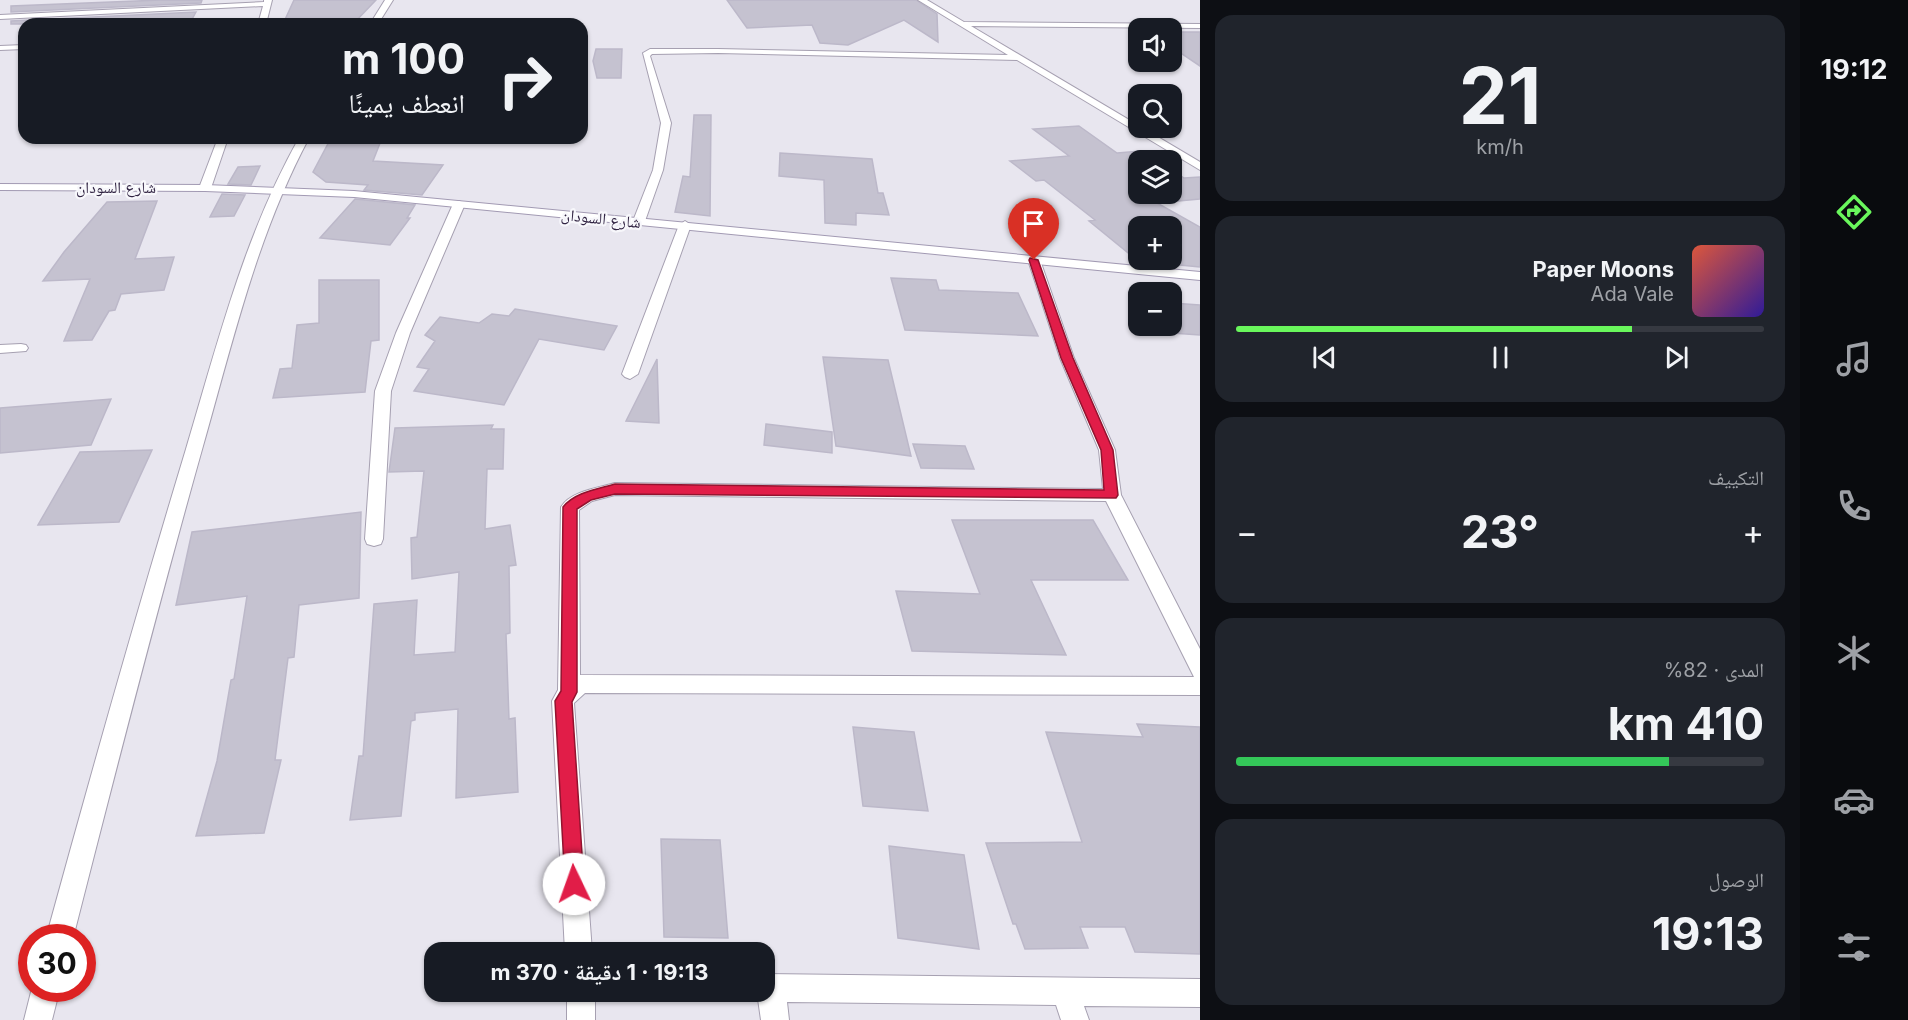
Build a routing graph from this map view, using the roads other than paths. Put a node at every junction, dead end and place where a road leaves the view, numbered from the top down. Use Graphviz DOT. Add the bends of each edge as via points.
graph roads {
  1 [pos="166,0"];
  2 [pos="389,0"];
  3 [pos="922,0"];
  4 [pos="267,2"];
  5 [pos="61,7"];
  6 [pos="160,9"];
  7 [pos="54,14"];
  8 [pos="0,17"];
  9 [pos="263,18"];
  10 [pos="378,18"];
  11 [pos="963,24"];
  12 [pos="1200,26"];
  13 [pos="18,47"];
  14 [pos="0,48"];
  15 [pos="1020,58"];
  16 [pos="220,144"];
  17 [pos="301,144"];
  18 [pos="1200,167"];
  19 [pos="0,187"];
  20 [pos="205,188"];
  21 [pos="276,189"];
  22 [pos="459,204"];
  23 [pos="639,221"];
  24 [pos="685,225"];
  25 [pos="1034,260"];
  26 [pos="1200,276"];
  27 [pos="21,348"];
  28 [pos="0,349"];
  29 [pos="630,374"];
  30 [pos="1112,495"];
  31 [pos="374,539"];
  32 [pos="1200,670"];
  33 [pos="1200,686"];
  34 [pos="569,692"];
  35 [pos="63,924"];
  36 [pos="577,942"];
  37 [pos="775,988"];
  38 [pos="1065,992"];
  39 [pos="1200,993"];
  40 [pos="42,1002"];
  41 [pos="580,1002"];
  42 [pos="771,1002"];
  43 [pos="38,1020"];
  44 [pos="581,1020"];
  45 [pos="775,1020"];
  46 [pos="1075,1020"];
  1 -- 6 [label="street"];
  2 -- 10 [label="street"];
  3 -- 11 [label="street"];
  4 -- 6 [label="street"];
  4 -- 9 [label="street"];
  5 -- 7 [label="street"];
  6 -- 7 [label="street"];
  7 -- 8 [label="street"];
  11 -- 12 [label="street"];
  11 -- 15 [label="street"];
  13 -- 14 [label="street"];
  15 -- 18 [label="street"];
  15 -- 23 [label="street" via="650,52 646,55 666,123 658,170"];
  16 -- 20 [label="street"];
  17 -- 21 [label="street"];
  19 -- 20 [label="street, شارع السودان"];
  20 -- 21 [label="street, شارع السودان"];
  21 -- 22 [label="street, شارع السودان"];
  21 -- 35 [label="street" via="238,297"];
  22 -- 23 [label="street, شارع السودان"];
  22 -- 31 [label="street" via="383,391"];
  23 -- 24 [label="street, شارع السودان"];
  24 -- 25 [label="street, شارع السودان"];
  24 -- 29 [label="street"];
  25 -- 26 [label="street, شارع السودان"];
  25 -- 30 [label="street" via="1067,358 1107,450"];
  27 -- 28 [label="street"];
  30 -- 32 [label="street"];
  30 -- 34 [label="street" via="615,489 586,497 570,507"];
  33 -- 34 [label="street" via="581,684"];
  34 -- 36 [label="street" via="563,701"];
  37 -- 38 [label="street"];
  38 -- 39 [label="street"];
  38 -- 46 [label="street"];
  40 -- 43 [label="street"];
  41 -- 44 [label="street"];
  42 -- 45 [label="street"];
}
